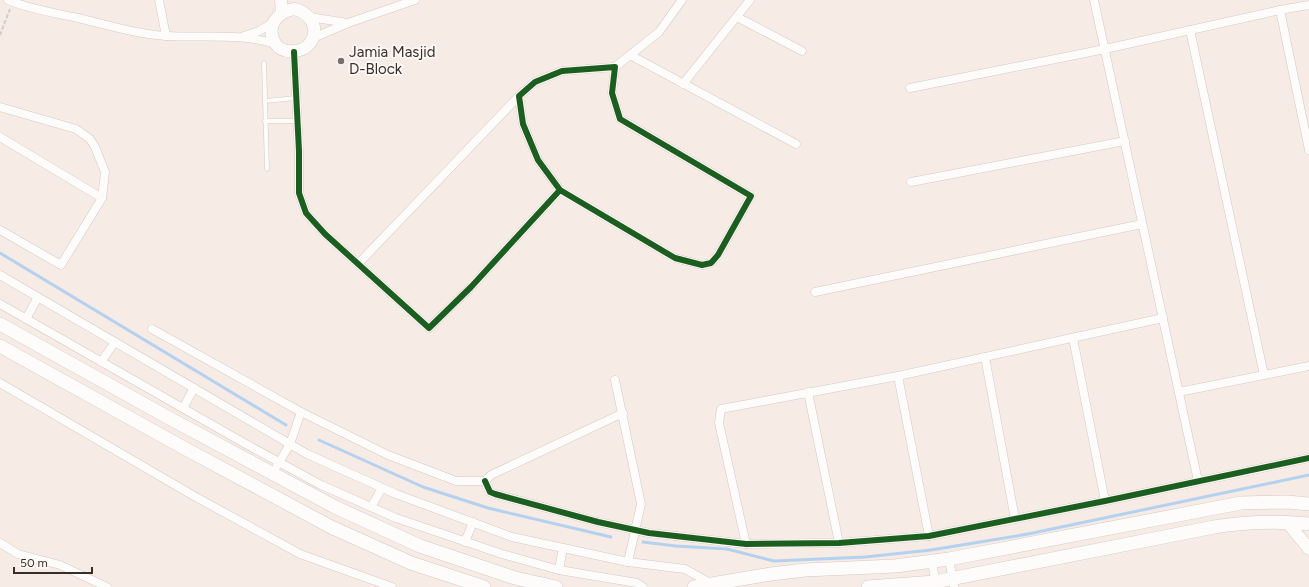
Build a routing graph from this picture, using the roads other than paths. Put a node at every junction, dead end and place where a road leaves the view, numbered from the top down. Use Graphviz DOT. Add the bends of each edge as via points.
graph roads {
  1 [pos="159,0"];
  2 [pos="281,0"];
  3 [pos="415,0"];
  4 [pos="682,0"];
  5 [pos="750,0"];
  6 [pos="1094,0"];
  7 [pos="10,1"];
  8 [pos="1309,5"];
  9 [pos="302,9"];
  10 [pos="1280,10"];
  11 [pos="278,17"];
  12 [pos="737,17"];
  13 [pos="348,23"];
  14 [pos="1190,30"];
  15 [pos="166,36"];
  16 [pos="241,37"];
  17 [pos="313,38"];
  18 [pos="276,44"];
  19 [pos="1105,48"];
  20 [pos="802,51"];
  21 [pos="294,52"];
  22 [pos="630,55"];
  23 [pos="264,63"];
  24 [pos="616,67"];
  25 [pos="683,84"];
  26 [pos="910,88"];
  27 [pos="519,96"];
  28 [pos="296,98"];
  29 [pos="265,101"];
  30 [pos="0,107"];
  31 [pos="265,121"];
  32 [pos="298,121"];
  33 [pos="0,137"];
  34 [pos="1125,140"];
  35 [pos="796,144"];
  36 [pos="1309,150"];
  37 [pos="267,169"];
  38 [pos="911,182"];
  39 [pos="560,190"];
  40 [pos="102,198"];
  41 [pos="1142,224"];
  42 [pos="0,230"];
  43 [pos="358,264"];
  44 [pos="0,275"];
  45 [pos="814,292"];
  46 [pos="38,297"];
  47 [pos="0,304"];
  48 [pos="1163,318"];
  49 [pos="26,319"];
  50 [pos="0,324"];
  51 [pos="152,329"];
  52 [pos="1072,338"];
  53 [pos="115,342"];
  54 [pos="0,346"];
  55 [pos="985,357"];
  56 [pos="102,362"];
  57 [pos="1309,366"];
  58 [pos="1264,375"];
  59 [pos="898,376"];
  60 [pos="615,380"];
  61 [pos="0,383"];
  62 [pos="194,388"];
  63 [pos="808,392"];
  64 [pos="1179,392"];
  65 [pos="183,408"];
  66 [pos="301,412"];
  67 [pos="623,413"];
  68 [pos="290,444"];
  69 [pos="1309,458"];
  70 [pos="280,463"];
  71 [pos="272,473"];
  72 [pos="485,481"];
  73 [pos="1198,481"];
  74 [pos="382,488"];
  75 [pos="1105,501"];
  76 [pos="1309,504"];
  77 [pos="371,507"];
  78 [pos="1015,519"];
  79 [pos="473,522"];
  80 [pos="1287,522"];
  81 [pos="1309,524"];
  82 [pos="635,530"];
  83 [pos="930,536"];
  84 [pos="465,542"];
  85 [pos="839,542"];
  86 [pos="0,543"];
  87 [pos="746,544"];
  88 [pos="563,548"];
  89 [pos="1309,549"];
  90 [pos="949,559"];
  91 [pos="932,561"];
  92 [pos="628,562"];
  93 [pos="559,570"];
  94 [pos="953,583"];
  95 [pos="712,584"];
  96 [pos="936,584"];
  97 [pos="107,587"];
  98 [pos="392,587"];
  99 [pos="484,587"];
  100 [pos="556,587"];
  101 [pos="643,587"];
  102 [pos="694,587"];
  103 [pos="868,587"];
  1 -- 15 [label="street"];
  2 -- 11 [label="street"];
  3 -- 13 [label="street"];
  4 -- 22 [label="street" via="659,32"];
  5 -- 12 [label="street"];
  6 -- 19 [label="street"];
  7 -- 15 [label="street" via="128,30"];
  8 -- 10 [label="street"];
  9 -- 11 [label="street" via="288,10"];
  9 -- 13 [label="street"];
  9 -- 17 [label="street" via="313,24"];
  10 -- 14 [label="street"];
  10 -- 36 [label="street"];
  11 -- 16 [label="street" via="259,31"];
  11 -- 18 [label="street" via="272,34"];
  12 -- 20 [label="street"];
  12 -- 25 [label="street"];
  13 -- 17 [label="street"];
  14 -- 19 [label="street"];
  14 -- 58 [label="street"];
  15 -- 16 [label="street"];
  16 -- 18 [label="street"];
  17 -- 21 [label="street" via="305,48"];
  18 -- 21 [label="street"];
  19 -- 26 [label="street"];
  19 -- 34 [label="street"];
  21 -- 28 [label="street"];
  22 -- 24 [label="street"];
  22 -- 25 [label="street"];
  23 -- 29 [label="lane"];
  24 -- 27 [label="street" via="562,71 536,82"];
  24 -- 39 [label="street" via="612,93 620,120 751,196 718,255 711,263 702,265 675,258"];
  25 -- 35 [label="street"];
  27 -- 39 [label="street" via="523,124 538,160"];
  27 -- 43 [label="street"];
  28 -- 29 [label="lane"];
  28 -- 32 [label="street"];
  29 -- 31 [label="lane"];
  30 -- 40 [label="street" via="76,129 90,139 105,172"];
  31 -- 32 [label="lane"];
  31 -- 37 [label="lane"];
  32 -- 43 [label="street" via="299,193 306,213"];
  33 -- 40 [label="street"];
  34 -- 38 [label="street"];
  34 -- 41 [label="street"];
  39 -- 43 [label="street" via="471,287 429,328"];
  40 -- 42 [label="street" via="61,265"];
  41 -- 45 [label="street"];
  41 -- 48 [label="street"];
  44 -- 46 [label="street"];
  46 -- 49 [label="street"];
  46 -- 53 [label="street"];
  47 -- 49 [label="street"];
  48 -- 52 [label="street"];
  48 -- 64 [label="street"];
  49 -- 56 [label="street"];
  50 -- 71 [label="main road"];
  51 -- 66 [label="street"];
  52 -- 55 [label="street"];
  52 -- 75 [label="street"];
  53 -- 56 [label="street"];
  53 -- 62 [label="street"];
  54 -- 99 [label="main road" via="331,528 411,563"];
  55 -- 59 [label="street"];
  55 -- 78 [label="street"];
  56 -- 65 [label="street"];
  57 -- 58 [label="street"];
  58 -- 64 [label="street"];
  59 -- 63 [label="street"];
  59 -- 83 [label="street"];
  60 -- 67 [label="street"];
  61 -- 98 [label="street" via="194,496 300,554"];
  62 -- 65 [label="street"];
  62 -- 68 [label="street"];
  63 -- 85 [label="street"];
  63 -- 87 [label="street" via="721,409 719,423"];
  64 -- 73 [label="street"];
  65 -- 70 [label="street"];
  66 -- 68 [label="street"];
  66 -- 72 [label="street" via="388,455 456,481"];
  67 -- 72 [label="street" via="490,475"];
  67 -- 82 [label="street" via="641,504"];
  68 -- 70 [label="street"];
  68 -- 74 [label="street"];
  69 -- 73 [label="street"];
  70 -- 71 [label="street"];
  70 -- 77 [label="street"];
  71 -- 100 [label="main road" via="335,507 420,546 515,578"];
  72 -- 82 [label="street" via="490,492 495,494"];
  73 -- 75 [label="street"];
  74 -- 77 [label="street"];
  74 -- 79 [label="street"];
  75 -- 78 [label="street"];
  76 -- 90 [label="main road" via="1240,503"];
  77 -- 84 [label="street"];
  78 -- 83 [label="street"];
  79 -- 84 [label="street"];
  79 -- 88 [label="street" via="512,537"];
  80 -- 81 [label="main road"];
  80 -- 89 [label="street"];
  80 -- 94 [label="main road" via="1243,522 1214,527"];
  82 -- 87 [label="street"];
  82 -- 92 [label="street"];
  83 -- 85 [label="street"];
  84 -- 93 [label="street"];
  85 -- 87 [label="street"];
  86 -- 97 [label="street" via="18,554 60,565"];
  88 -- 92 [label="street"];
  88 -- 93 [label="street"];
  90 -- 91 [label="main road"];
  90 -- 94 [label="street"];
  91 -- 95 [label="main road" via="896,566 805,570"];
  91 -- 96 [label="street"];
  92 -- 95 [label="street" via="684,569"];
  93 -- 101 [label="street" via="637,583"];
  94 -- 96 [label="main road"];
  95 -- 102 [label="main road"];
  96 -- 103 [label="main road"];
}
